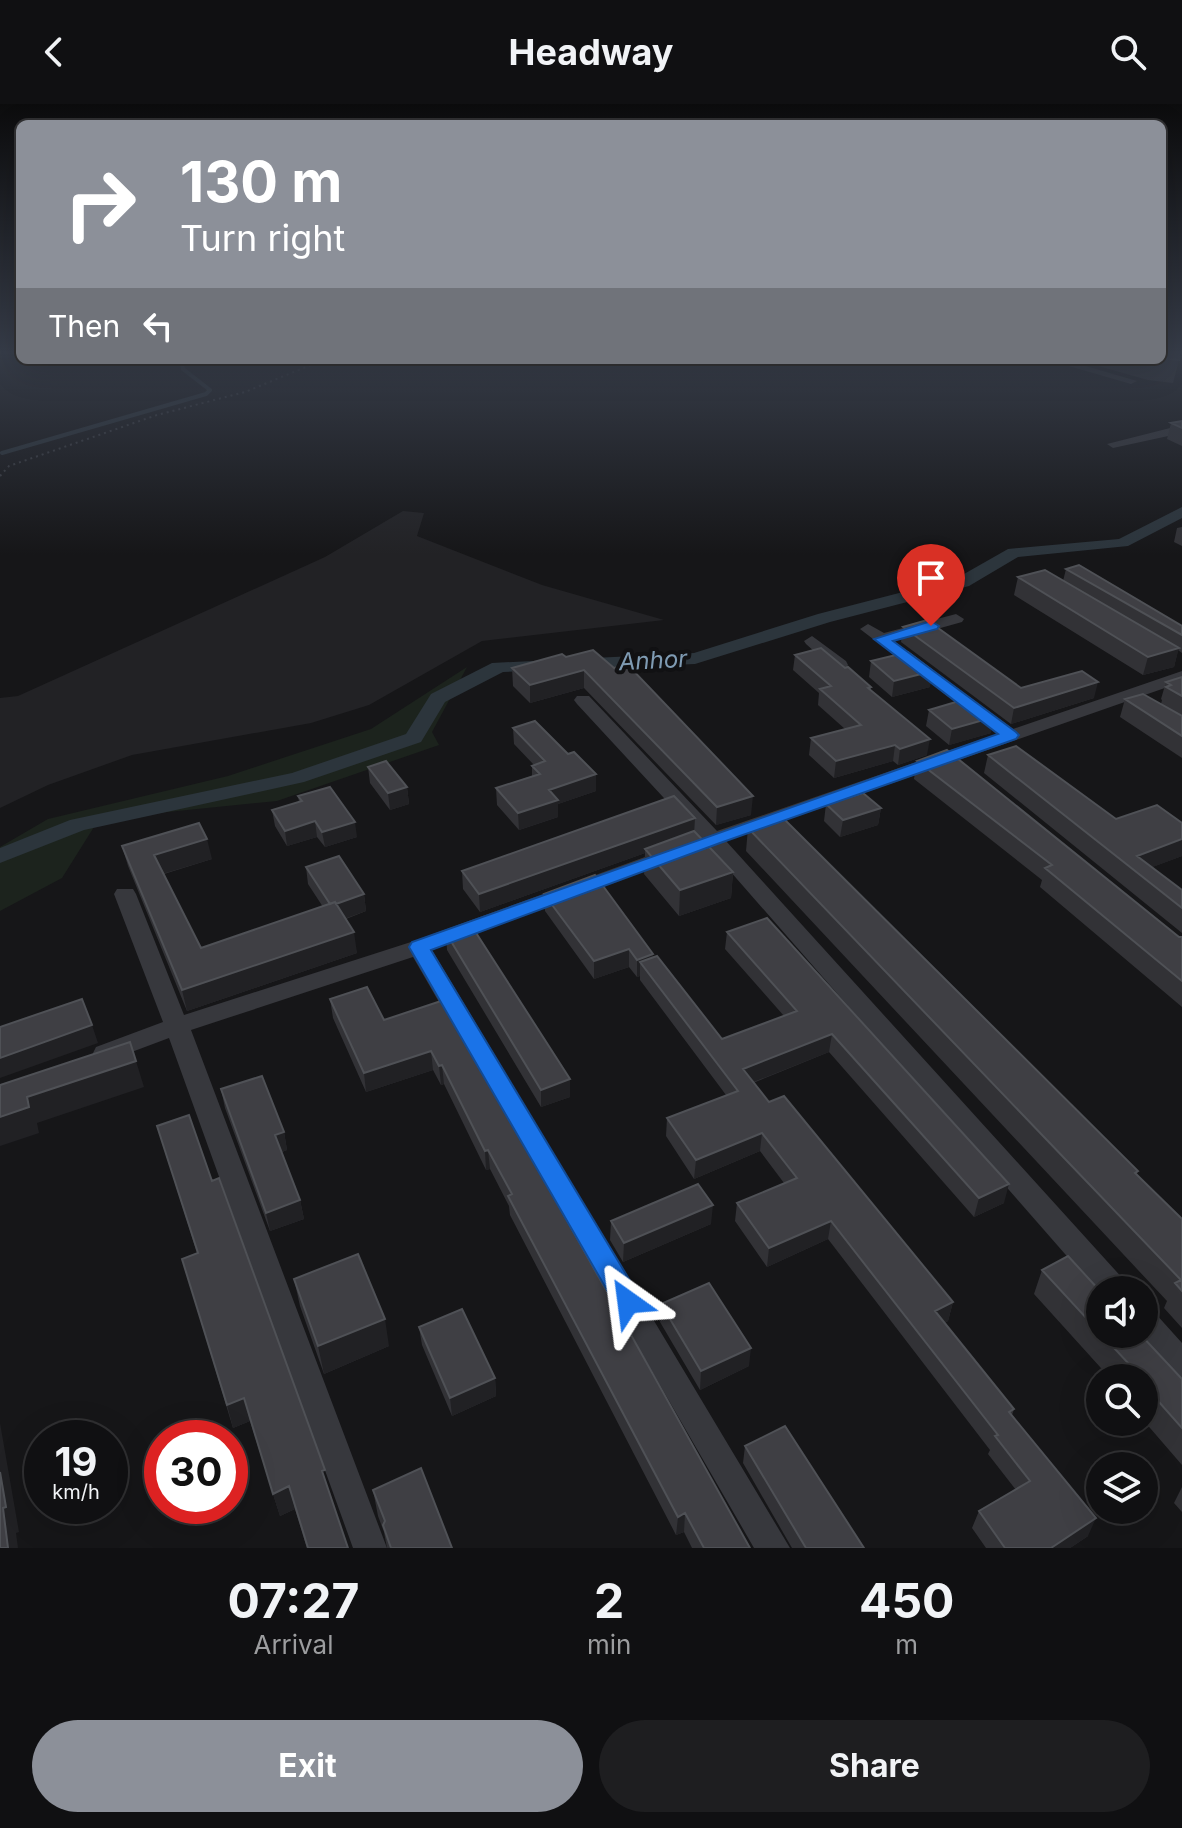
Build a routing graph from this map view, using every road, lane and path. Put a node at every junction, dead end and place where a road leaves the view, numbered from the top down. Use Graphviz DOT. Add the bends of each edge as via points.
graph roads {
  1 [pos="144,419"];
  2 [pos="1182,429"];
  3 [pos="1113,444"];
  4 [pos="0,476"];
  5 [pos="956,619"];
  6 [pos="812,641"];
  7 [pos="1182,676"];
  8 [pos="857,680"];
  9 [pos="583,700"];
  10 [pos="1010,735"];
  11 [pos="924,738"];
  12 [pos="947,757"];
  13 [pos="972,777"];
  14 [pos="713,839"];
  15 [pos="125,894"];
  16 [pos="419,947"];
  17 [pos="177,1026"];
  18 [pos="89,1059"];
  19 [pos="1103,1276"];
  20 [pos="1158,1338"];
  21 [pos="1182,1365"];
  22 [pos="370,1548"];
  23 [pos="773,1548"];
  1 -- 4 [label="path" via="9,466"];
  2 -- 3 [label="street"];
  5 -- 10 [label="street" via="875,634"];
  6 -- 8 [label="street"];
  7 -- 10 [label="street" via="1135,699"];
  9 -- 14 [label="street"];
  10 -- 12 [label="street"];
  11 -- 12 [label="street"];
  12 -- 13 [label="street"];
  12 -- 14 [label="street"];
  14 -- 16 [label="street"];
  14 -- 19 [label="street"];
  15 -- 17 [label="street"];
  16 -- 17 [label="street"];
  16 -- 23 [label="street"];
  17 -- 18 [label="street"];
  17 -- 22 [label="street"];
  20 -- 21 [label="street"];
}
